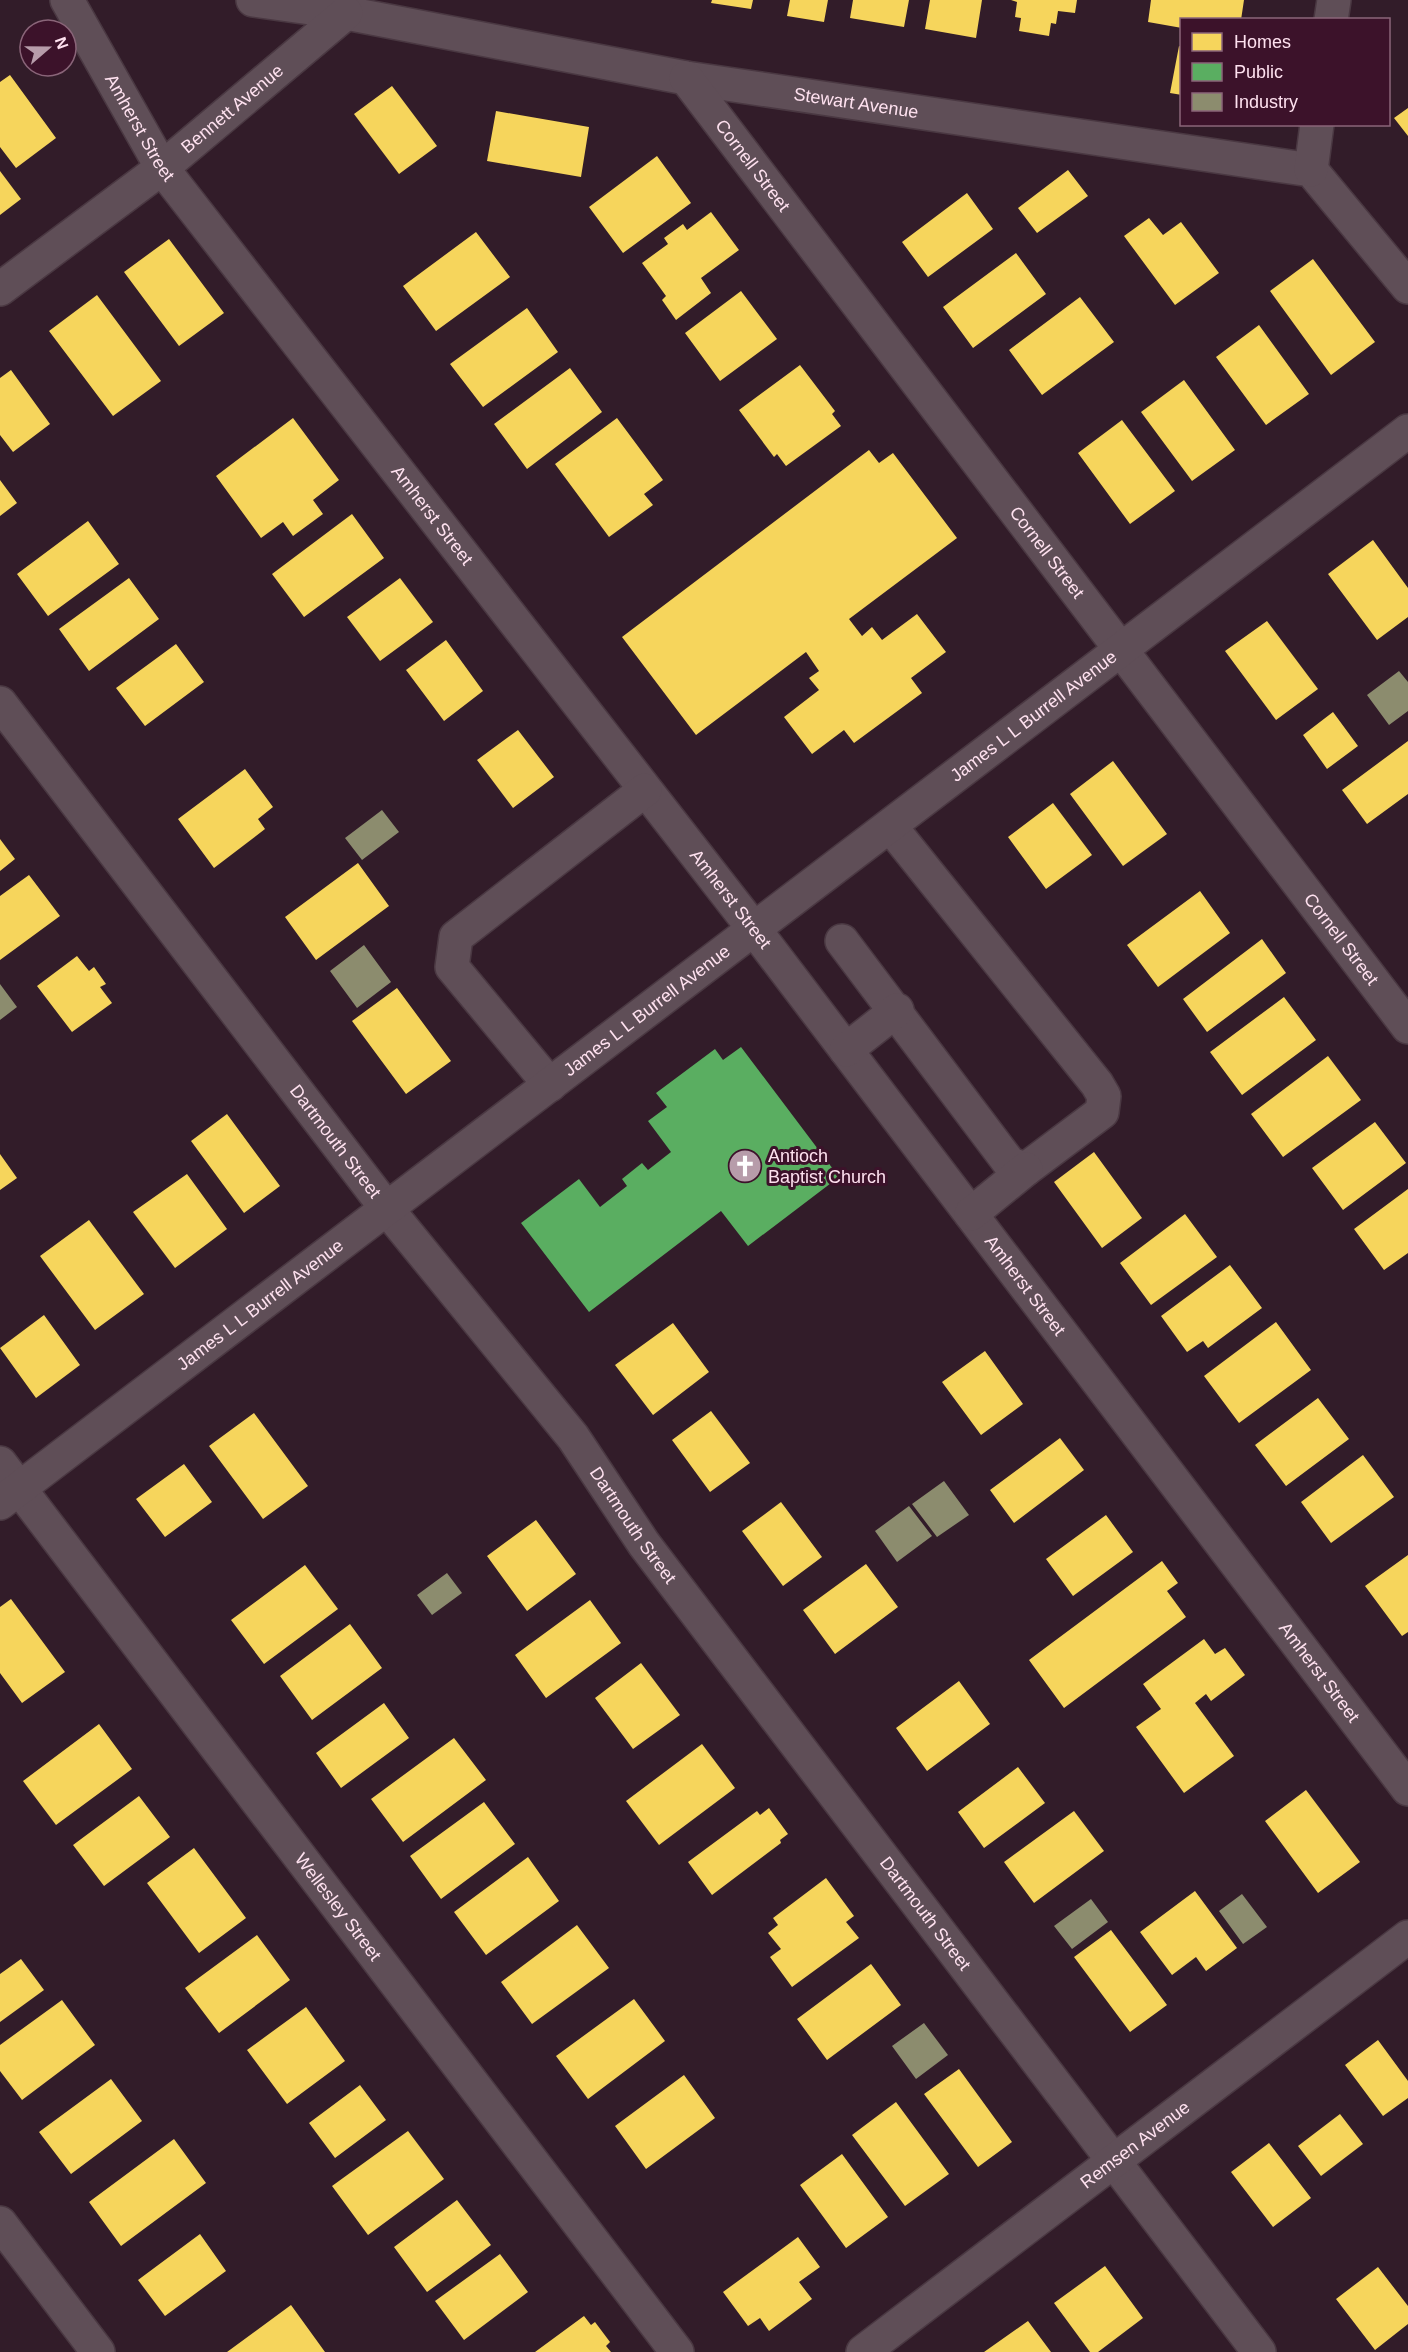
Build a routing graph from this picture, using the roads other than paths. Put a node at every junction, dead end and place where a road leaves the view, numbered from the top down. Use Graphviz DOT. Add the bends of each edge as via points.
graph roads {
  1 [pos="67,0"];
  2 [pos="254,0"];
  3 [pos="1334,0"];
  4 [pos="346,13"];
  5 [pos="1331,18"];
  6 [pos="686,78"];
  7 [pos="1317,126"];
  8 [pos="162,168"];
  9 [pos="1311,170"];
  10 [pos="1408,286"];
  11 [pos="0,289"];
  12 [pos="1408,431"];
  13 [pos="1120,649"];
  14 [pos="0,703"];
  15 [pos="645,789"];
  16 [pos="890,826"];
  17 [pos="754,929"];
  18 [pos="842,941"];
  19 [pos="897,1010"];
  20 [pos="1408,1027"];
  21 [pos="846,1050"];
  22 [pos="550,1085"];
  23 [pos="1026,1169"];
  24 [pos="387,1209"];
  25 [pos="970,1214"];
  26 [pos="6,1484"];
  27 [pos="1408,1789"];
  28 [pos="1408,1937"];
  29 [pos="1113,2162"];
  30 [pos="0,2223"];
  31 [pos="98,2352"];
  32 [pos="677,2352"];
  33 [pos="863,2352"];
  34 [pos="1259,2352"];
  1 -- 8 [label="street, Amherst Street"];
  2 -- 4 [label="street, Stewart Avenue"];
  3 -- 5 [label="street"];
  4 -- 6 [label="street, Stewart Avenue"];
  4 -- 8 [label="street, Bennett Avenue"];
  6 -- 9 [label="street, Stewart Avenue"];
  6 -- 13 [label="street, Cornell Street"];
  7 -- 9 [label="street"];
  8 -- 11 [label="street, Bennett Avenue"];
  8 -- 15 [label="street, Amherst Street"];
  9 -- 10 [label="street"];
  12 -- 13 [label="street, James L L Burrell Avenue"];
  13 -- 16 [label="street, James L L Burrell Avenue"];
  13 -- 20 [label="street, Cornell Street"];
  14 -- 24 [label="street, Dartmouth Street"];
  15 -- 17 [label="street, Amherst Street"];
  15 -- 22 [label="street" via="456,937 452,967"];
  16 -- 17 [label="street, James L L Burrell Avenue"];
  16 -- 23 [label="street" via="1104,1096 1102,1113"];
  17 -- 21 [label="street, Amherst Street"];
  17 -- 22 [label="street, James L L Burrell Avenue"];
  18 -- 19 [label="street"];
  19 -- 21 [label="street"];
  19 -- 23 [label="street" via="1010,1164"];
  21 -- 25 [label="street, Amherst Street"];
  22 -- 24 [label="street, James L L Burrell Avenue"];
  23 -- 25 [label="street"];
  24 -- 26 [label="street, James L L Burrell Avenue"];
  24 -- 29 [label="street, Dartmouth Street" via="573,1437 644,1544"];
  25 -- 27 [label="street, Amherst Street"];
  26 -- 32 [label="street, Wellesley Street"];
  28 -- 29 [label="street, Remsen Avenue"];
  29 -- 33 [label="street, Remsen Avenue"];
  29 -- 34 [label="street, Dartmouth Street"];
  30 -- 31 [label="street"];
}
